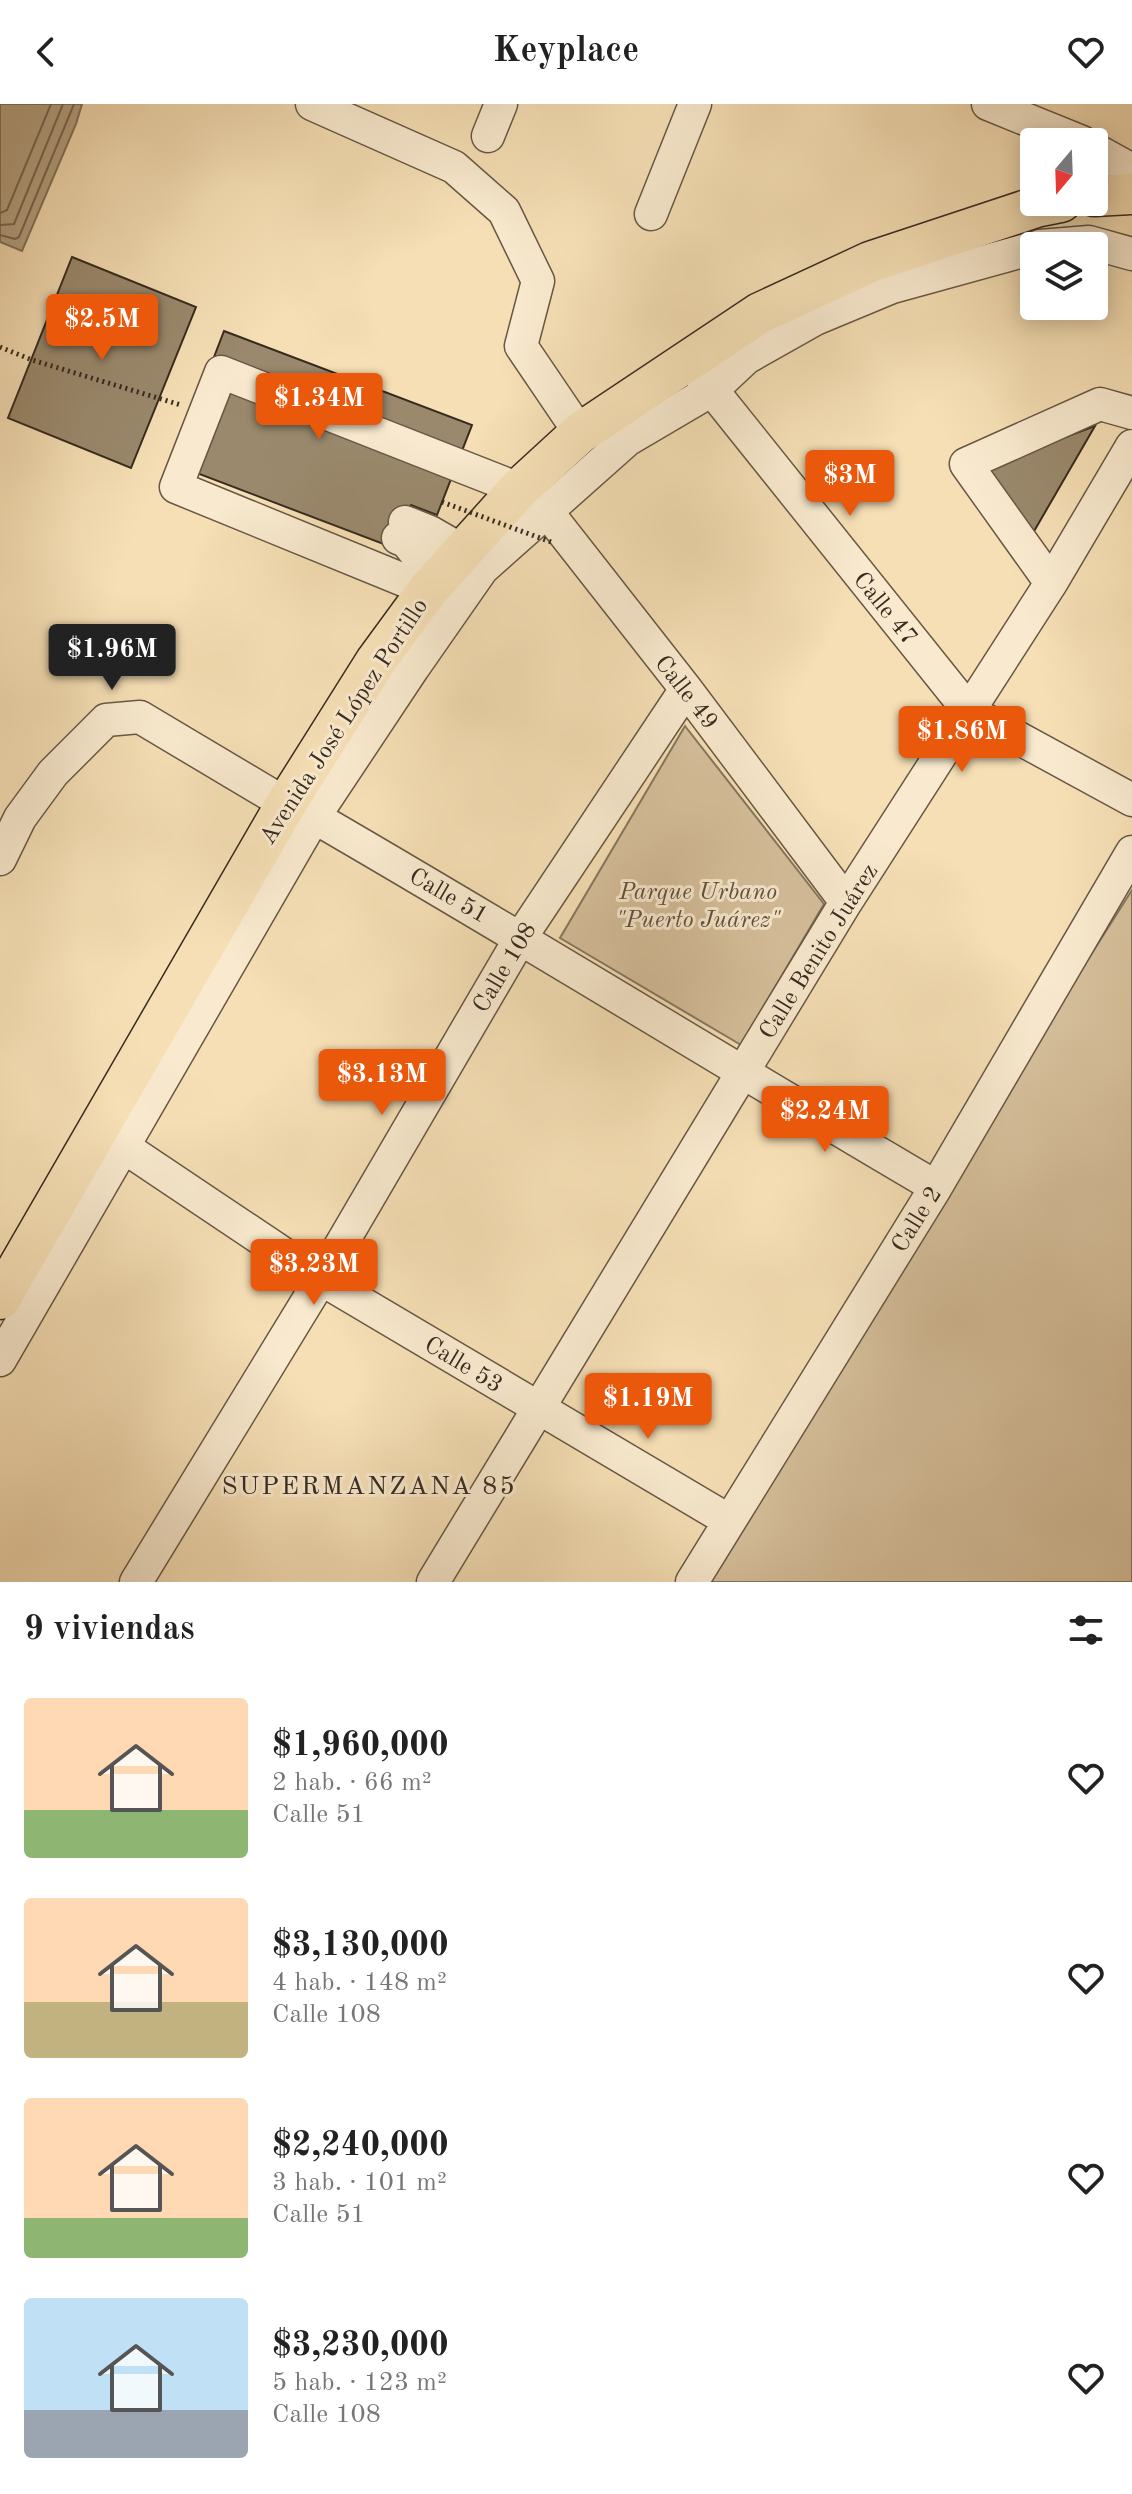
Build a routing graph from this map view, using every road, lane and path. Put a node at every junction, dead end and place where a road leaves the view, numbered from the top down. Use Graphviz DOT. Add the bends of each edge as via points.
graph roads {
  1 [pos="312,104"];
  2 [pos="501,104"];
  3 [pos="695,104"];
  4 [pos="988,104"];
  5 [pos="1044,128"];
  6 [pos="488,136"];
  7 [pos="1108,165"];
  8 [pos="1109,195"];
  9 [pos="1020,212"];
  10 [pos="651,214"];
  11 [pos="1108,247"];
  12 [pos="1020,252"];
  13 [pos="1132,254"];
  14 [pos="0,347"];
  15 [pos="700,375"];
  16 [pos="1132,413"];
  17 [pos="204,414"];
  18 [pos="580,433"];
  19 [pos="1132,446"];
  20 [pos="442,502"];
  21 [pos="539,515"];
  22 [pos="403,534"];
  23 [pos="444,572"];
  24 [pos="1051,583"];
  25 [pos="686,689"];
  26 [pos="969,711"];
  27 [pos="1132,800"];
  28 [pos="300,810"];
  29 [pos="1132,852"];
  30 [pos="0,859"];
  31 [pos="846,902"];
  32 [pos="521,937"];
  33 [pos="742,1073"];
  34 [pos="111,1138"];
  35 [pos="936,1187"];
  36 [pos="321,1279"];
  37 [pos="0,1299"];
  38 [pos="0,1360"];
  39 [pos="540,1409"];
  40 [pos="728,1520"];
  41 [pos="136,1582"];
  42 [pos="433,1582"];
  43 [pos="692,1582"];
  1 -- 18 [label="street" via="454,167 504,211 538,281 521,346"];
  2 -- 6 [label="street"];
  3 -- 10 [label="street"];
  4 -- 5 [label="street"];
  7 -- 8 [label="street"];
  9 -- 15 [label="main road, Avenida José López Portillo" via="870,262 760,313"];
  11 -- 13 [label="street"];
  12 -- 15 [label="street, Avenida José López Portillo" via="892,287"];
  14 -- 17 [label="path"];
  15 -- 18 [label="main road, Avenida José López Portillo"];
  15 -- 21 [label="street, Avenida José López Portillo"];
  15 -- 26 [label="street, Calle 47"];
  16 -- 24 [label="street" via="1100,404 966,464"];
  17 -- 21 [label="street" via="221,372"];
  17 -- 23 [label="street" via="176,487"];
  18 -- 21 [label="main road, Avenida José López Portillo"];
  19 -- 24 [label="street, Calle Benito Juárez"];
  20 -- 21 [label="path, bridge"];
  21 -- 23 [label="main road, Avenida José López Portillo"];
  21 -- 25 [label="street, Calle 49"];
  21 -- 28 [label="street, Avenida José López Portillo" via="482,569 413,668"];
  22 -- 23 [label="street" via="430,532"];
  23 -- 28 [label="main road, Avenida José López Portillo" via="376,661"];
  24 -- 26 [label="street, Calle Benito Juárez"];
  25 -- 31 [label="street, Calle 49"];
  25 -- 32 [label="street, Calle 108"];
  26 -- 27 [label="street, Calle 47"];
  26 -- 31 [label="street, Calle Benito Juárez"];
  28 -- 30 [label="street, Calle 51" via="140,717 106,720 53,773 20,818"];
  28 -- 32 [label="street, Calle 51"];
  28 -- 34 [label="main road, Avenida José López Portillo"];
  29 -- 35 [label="street, Calle 2"];
  31 -- 33 [label="street, Calle Benito Juárez"];
  32 -- 33 [label="street, Calle 51"];
  32 -- 36 [label="street, Calle 108"];
  33 -- 35 [label="street, Calle 51"];
  33 -- 39 [label="street, Calle Benito Juárez"];
  34 -- 36 [label="street, Calle 53"];
  34 -- 37 [label="main road, Avenida José López Portillo"];
  34 -- 38 [label="street, Avenida José López Portillo"];
  35 -- 40 [label="street, Calle 2"];
  36 -- 39 [label="street, Calle 53"];
  36 -- 41 [label="street, Calle 108"];
  39 -- 40 [label="street, Calle 53"];
  39 -- 42 [label="street, Calle Benito Juárez"];
  40 -- 43 [label="street, Calle 2"];
}
